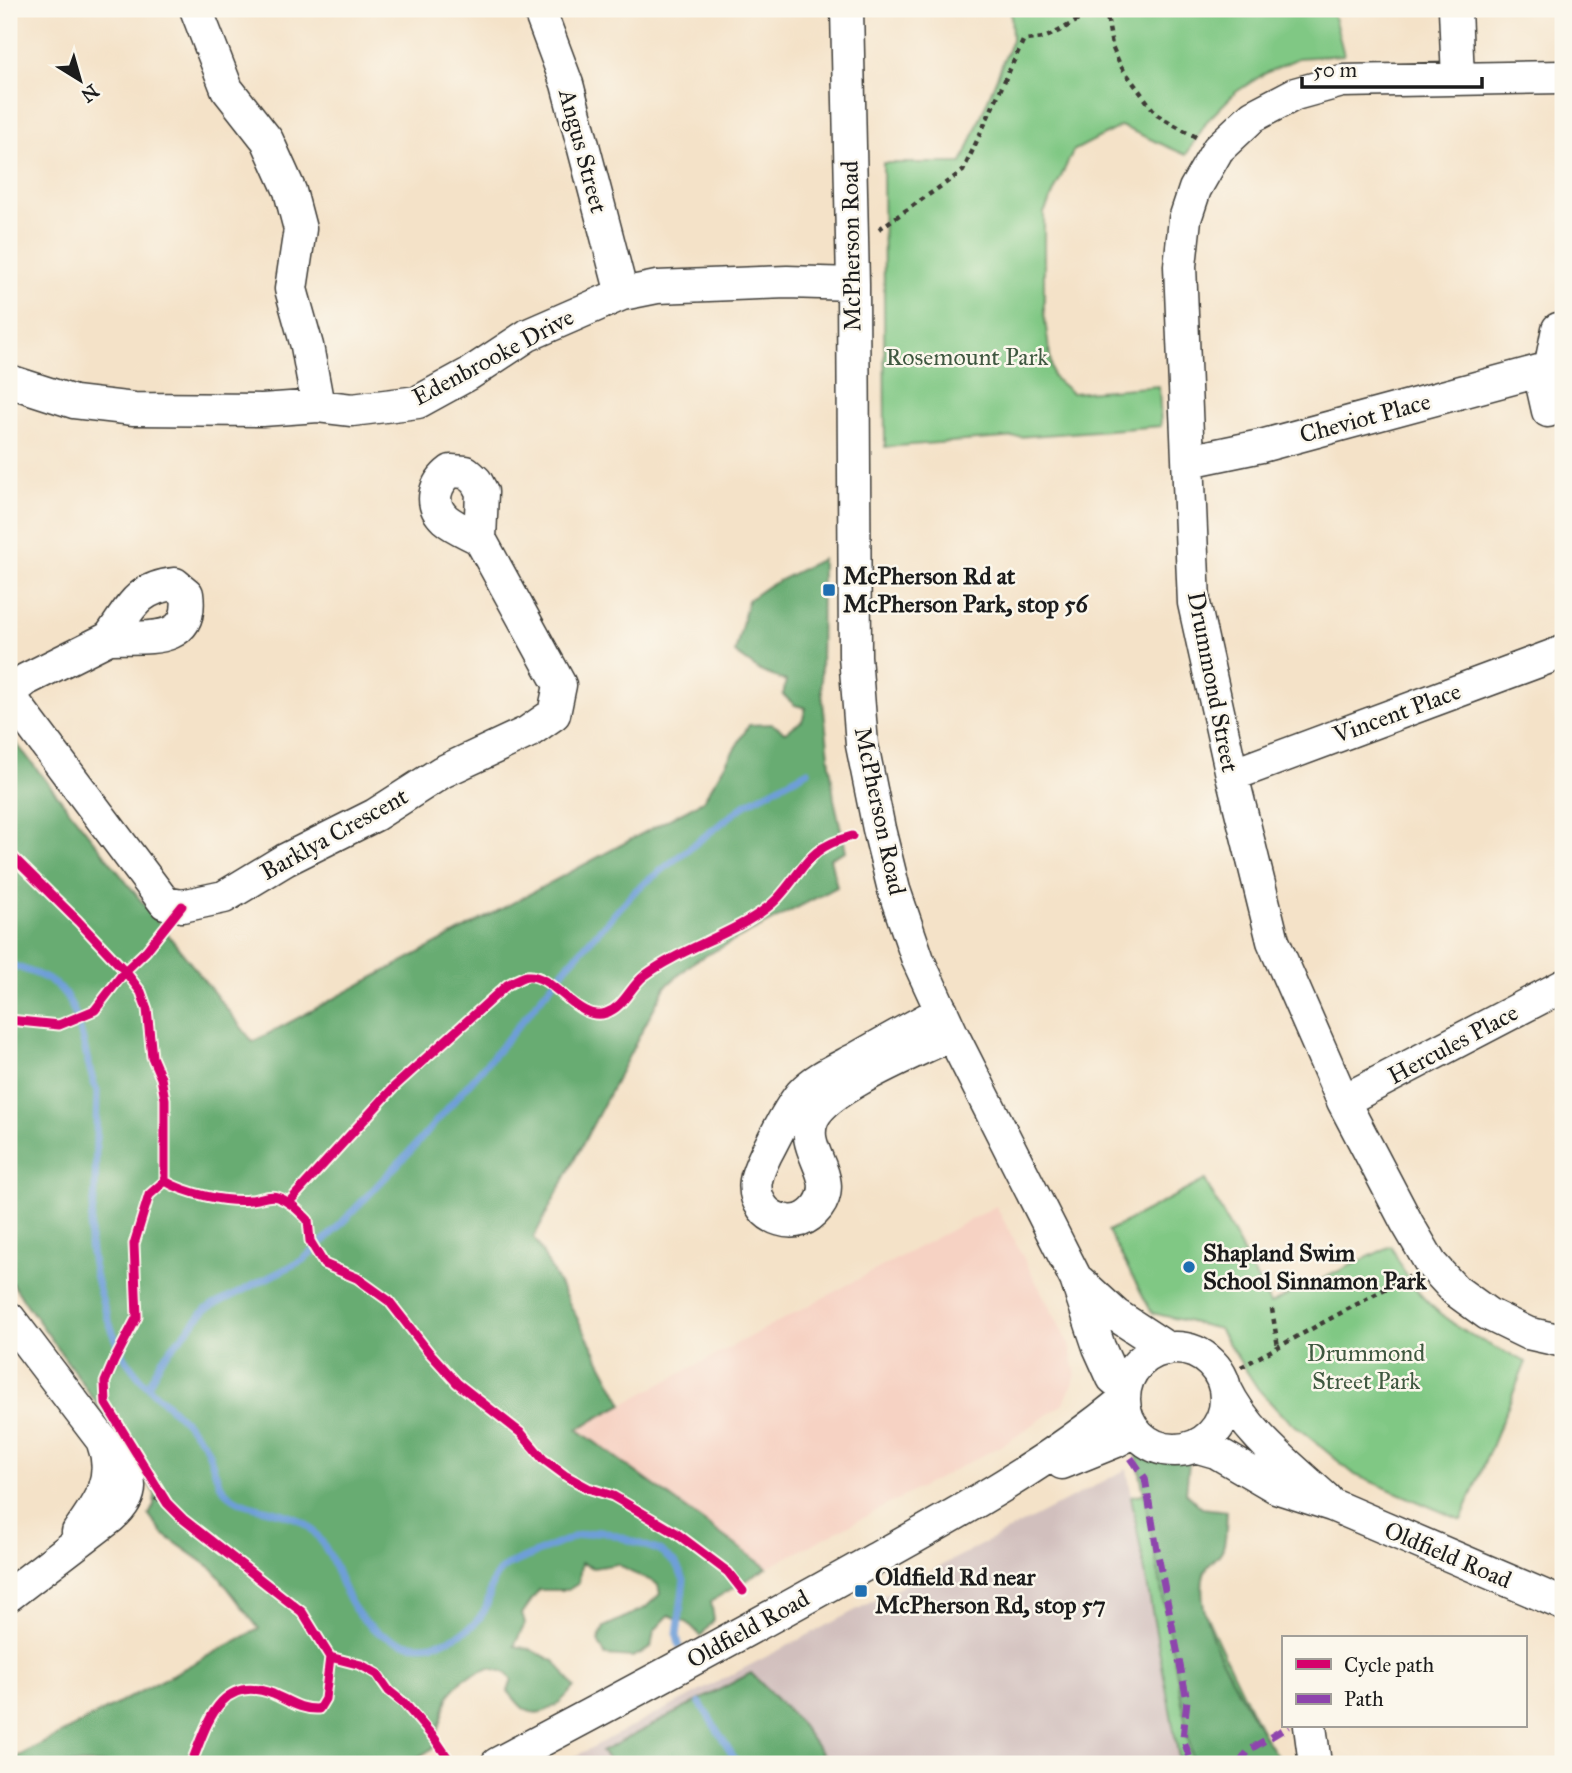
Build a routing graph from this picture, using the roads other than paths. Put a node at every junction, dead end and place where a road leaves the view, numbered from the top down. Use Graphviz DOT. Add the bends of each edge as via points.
graph roads {
  1 [pos="196,9"];
  2 [pos="538,9"];
  3 [pos="847,9"];
  4 [pos="1455,9"];
  5 [pos="1563,76"];
  6 [pos="1458,79"];
  7 [pos="853,284"];
  8 [pos="622,295"];
  9 [pos="1558,330"];
  10 [pos="1551,370"];
  11 [pos="9,381"];
  12 [pos="318,405"];
  13 [pos="1548,411"];
  14 [pos="1189,461"];
  15 [pos="480,539"];
  16 [pos="109,639"];
  17 [pos="1563,652"];
  18 [pos="9,694"];
  19 [pos="1231,775"];
  20 [pos="1563,986"];
  21 [pos="947,1022"];
  22 [pos="844,1077"];
  23 [pos="1343,1101"];
  24 [pos="1076,1279"];
  25 [pos="9,1318"];
  26 [pos="1563,1341"];
  27 [pos="1168,1349"];
  28 [pos="1230,1379"];
  29 [pos="1124,1394"];
  30 [pos="1135,1431"];
  31 [pos="1195,1446"];
  32 [pos="997,1491"];
  33 [pos="1332,1505"];
  34 [pos="9,1595"];
  35 [pos="1563,1604"];
  36 [pos="1310,1728"];
  37 [pos="497,1764"];
  38 [pos="1315,1764"];
  1 -- 12 [label="street" via="228,89 267,140 290,191 300,229 291,289"];
  2 -- 8 [label="street, Angus Street" via="567,84"];
  3 -- 7 [label="street, McPherson Road"];
  4 -- 6 [label="street"];
  5 -- 6 [label="street, Drummond Street"];
  6 -- 14 [label="street, Drummond Street" via="1342,81 1294,94 1253,116 1218,149 1195,189 1185,219 1180,266"];
  7 -- 8 [label="street, Edenbrooke Drive" via="657,287"];
  7 -- 21 [label="street, McPherson Road" via="855,656 862,745 894,890 918,960"];
  8 -- 12 [label="street, Edenbrooke Drive" via="528,335 418,402 352,410"];
  9 -- 10 [label="street"];
  10 -- 13 [label="street"];
  10 -- 14 [label="street, Cheviot Place"];
  11 -- 12 [label="street, Edenbrooke Drive" via="74,402 134,409 262,410"];
  14 -- 19 [label="street, Drummond Street" via="1194,603"];
  15 -- 18 [label="street, Barklya Crescent" via="560,685 554,713 528,732 442,772 375,815 224,897 182,906 165,903"];
  16 -- 18 [label="street" via="27,679"];
  17 -- 19 [label="street, Vincent Place"];
  19 -- 23 [label="street, Drummond Street" via="1273,941"];
  20 -- 23 [label="street, Hercules Place"];
  21 -- 22 [label="street"];
  21 -- 24 [label="street, McPherson Road"];
  23 -- 26 [label="street, Drummond Street" via="1431,1264 1455,1290 1488,1314 1527,1333"];
  24 -- 27 [label="street" via="1116,1315"];
  24 -- 29 [label="street" via="1108,1367"];
  25 -- 34 [label="street" via="126,1472 130,1484 124,1504 111,1517"];
  27 -- 28 [label="street" via="1198,1354"];
  27 -- 29 [label="street" via="1140,1362"];
  28 -- 31 [label="street" via="1220,1423"];
  28 -- 33 [label="street, Oldfield Road" via="1235,1409"];
  29 -- 30 [label="street" via="1127,1417"];
  29 -- 32 [label="street, Oldfield Road" via="1087,1430"];
  30 -- 31 [label="street" via="1162,1449"];
  30 -- 32 [label="street, Oldfield Road"];
  31 -- 33 [label="street, Oldfield Road" via="1216,1452 1276,1488"];
  32 -- 37 [label="street, Oldfield Road"];
  33 -- 35 [label="street, Oldfield Road"];
  36 -- 38 [label="street"];
}
